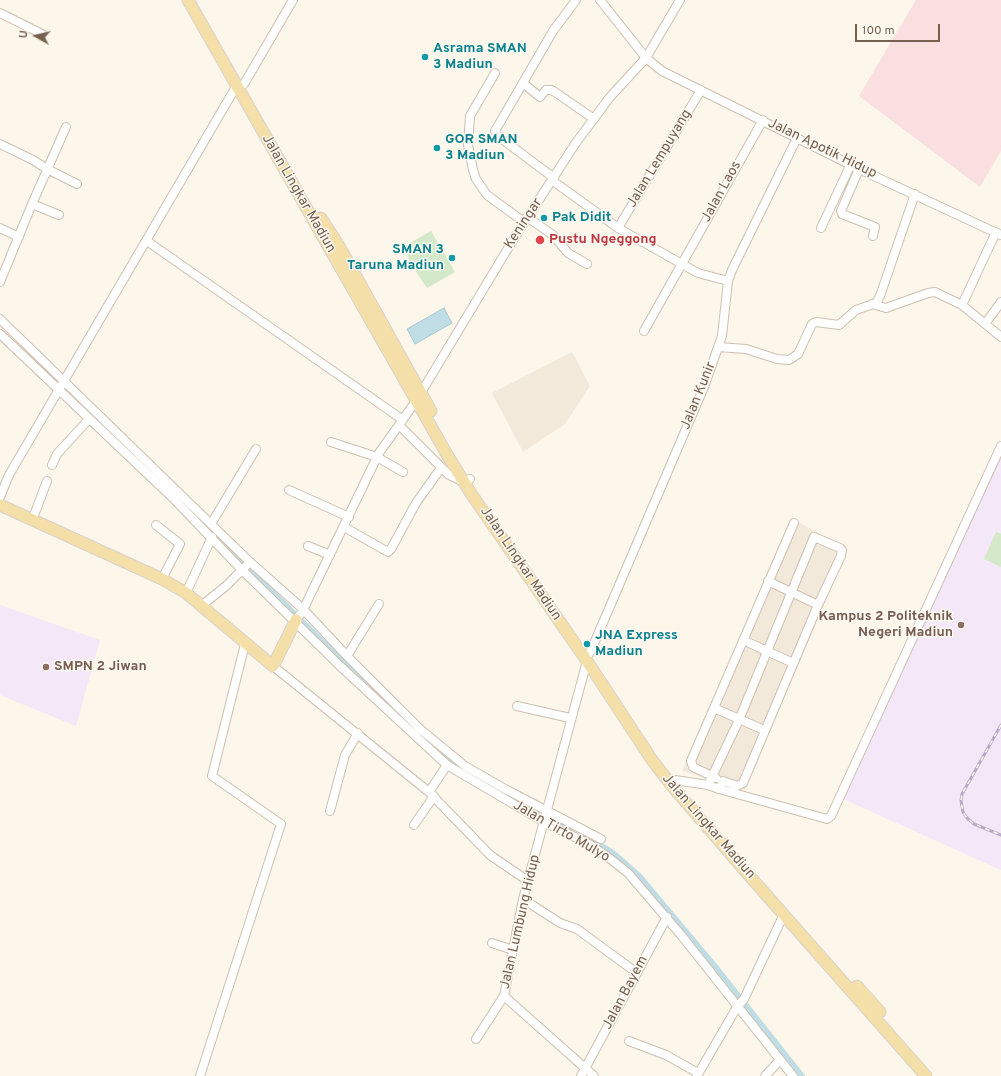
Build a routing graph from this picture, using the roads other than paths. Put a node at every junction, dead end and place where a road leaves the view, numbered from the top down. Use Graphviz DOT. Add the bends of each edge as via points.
graph roads {
  1 [pos="188,0"];
  2 [pos="197,0"];
  3 [pos="576,0"];
  4 [pos="600,0"];
  5 [pos="674,0"];
  6 [pos="680,0"];
  7 [pos="289,1"];
  8 [pos="0,13"];
  9 [pos="42,34"];
  10 [pos="644,56"];
  11 [pos="494,74"];
  12 [pos="241,84"];
  13 [pos="524,84"];
  14 [pos="701,90"];
  15 [pos="594,119"];
  16 [pos="763,120"];
  17 [pos="66,127"];
  18 [pos="797,138"];
  19 [pos="0,144"];
  20 [pos="851,164"];
  21 [pos="46,168"];
  22 [pos="859,168"];
  23 [pos="553,179"];
  24 [pos="77,184"];
  25 [pos="915,194"];
  26 [pos="32,204"];
  27 [pos="59,215"];
  28 [pos="526,219"];
  29 [pos="0,228"];
  30 [pos="618,228"];
  31 [pos="821,228"];
  32 [pos="999,234"];
  33 [pos="873,236"];
  34 [pos="19,237"];
  35 [pos="147,241"];
  36 [pos="587,264"];
  37 [pos="682,264"];
  38 [pos="728,281"];
  39 [pos="0,282"];
  40 [pos="1001,302"];
  41 [pos="872,304"];
  42 [pos="962,305"];
  43 [pos="0,319"];
  44 [pos="985,324"];
  45 [pos="644,332"];
  46 [pos="0,334"];
  47 [pos="1001,337"];
  48 [pos="718,347"];
  49 [pos="61,385"];
  50 [pos="418,397"];
  51 [pos="90,419"];
  52 [pos="401,423"];
  53 [pos="331,442"];
  54 [pos="1001,446"];
  55 [pos="256,450"];
  56 [pos="377,457"];
  57 [pos="52,466"];
  58 [pos="441,468"];
  59 [pos="403,472"];
  60 [pos="467,480"];
  61 [pos="47,481"];
  62 [pos="289,490"];
  63 [pos="0,497"];
  64 [pos="0,505"];
  65 [pos="349,517"];
  66 [pos="33,518"];
  67 [pos="211,524"];
  68 [pos="794,524"];
  69 [pos="156,525"];
  70 [pos="344,528"];
  71 [pos="212,538"];
  72 [pos="308,546"];
  73 [pos="330,555"];
  74 [pos="246,566"];
  75 [pos="162,579"];
  76 [pos="768,581"];
  77 [pos="790,592"];
  78 [pos="186,593"];
  79 [pos="379,604"];
  80 [pos="818,604"];
  81 [pos="201,606"];
  82 [pos="299,616"];
  83 [pos="743,640"];
  84 [pos="245,644"];
  85 [pos="766,651"];
  86 [pos="347,656"];
  87 [pos="588,657"];
  88 [pos="793,663"];
  89 [pos="273,666"];
  90 [pos="517,706"];
  91 [pos="714,708"];
  92 [pos="570,718"];
  93 [pos="739,720"];
  94 [pos="764,730"];
  95 [pos="358,734"];
  96 [pos="447,765"];
  97 [pos="712,776"];
  98 [pos="675,780"];
  99 [pos="723,781"];
  100 [pos="708,786"];
  101 [pos="719,789"];
  102 [pos="431,794"];
  103 [pos="330,811"];
  104 [pos="546,816"];
  105 [pos="414,825"];
  106 [pos="601,839"];
  107 [pos="528,881"];
  108 [pos="523,899"];
  109 [pos="784,914"];
  110 [pos="667,917"];
  111 [pos="492,943"];
  112 [pos="513,950"];
  113 [pos="637,973"];
  114 [pos="504,996"];
  115 [pos="867,1001"];
  116 [pos="738,1006"];
  117 [pos="476,1039"];
  118 [pos="629,1041"];
  119 [pos="780,1060"];
  120 [pos="585,1068"];
  121 [pos="698,1074"];
  122 [pos="200,1076"];
  123 [pos="581,1076"];
  124 [pos="594,1076"];
  125 [pos="765,1076"];
  126 [pos="794,1076"];
  127 [pos="926,1076"];
  128 [pos="934,1076"];
  1 -- 12 [label="main road, Jalan Lingkar Madiun"];
  2 -- 12 [label="main road, Jalan Lingkar Madiun"];
  3 -- 13 [label="street" via="553,31"];
  4 -- 10 [label="street, Jalan Apotik Hidup"];
  5 -- 10 [label="street"];
  6 -- 10 [label="street"];
  7 -- 12 [label="street"];
  8 -- 9 [label="street"];
  10 -- 14 [label="street, Jalan Apotik Hidup" via="662,71"];
  10 -- 15 [label="street, Keningar"];
  11 -- 28 [label="street" via="470,116 468,145 473,170 478,183 488,195"];
  12 -- 35 [label="street"];
  12 -- 50 [label="main road, Jalan Lingkar Madiun"];
  13 -- 15 [label="street" via="540,97 546,90 552,90"];
  13 -- 23 [label="street" via="495,131"];
  14 -- 16 [label="street, Jalan Apotik Hidup"];
  14 -- 30 [label="street, Jalan Lempuyang"];
  15 -- 23 [label="street, Keningar"];
  16 -- 18 [label="street, Jalan Apotik Hidup"];
  16 -- 37 [label="street, Jalan Laos"];
  17 -- 21 [label="street"];
  18 -- 20 [label="street, Jalan Apotik Hidup"];
  18 -- 38 [label="street, Jalan Kunir"];
  19 -- 21 [label="street"];
  20 -- 22 [label="street, Jalan Apotik Hidup"];
  20 -- 31 [label="street"];
  21 -- 24 [label="street"];
  21 -- 26 [label="street"];
  22 -- 25 [label="street, Jalan Apotik Hidup"];
  22 -- 33 [label="street" via="841,211 842,214 875,227"];
  23 -- 28 [label="street, Keningar"];
  23 -- 30 [label="street"];
  25 -- 32 [label="street, Jalan Apotik Hidup"];
  25 -- 41 [label="street" via="880,296 876,303"];
  26 -- 27 [label="street"];
  26 -- 34 [label="street"];
  28 -- 36 [label="street" via="553,235 568,253"];
  28 -- 50 [label="street, Keningar"];
  29 -- 34 [label="street"];
  30 -- 37 [label="street"];
  32 -- 42 [label="street"];
  34 -- 39 [label="street"];
  35 -- 49 [label="street"];
  35 -- 52 [label="street"];
  37 -- 38 [label="street" via="698,273"];
  37 -- 45 [label="street, Jalan Laos"];
  38 -- 48 [label="street, Jalan Kunir" via="724,329"];
  40 -- 44 [label="street"];
  41 -- 42 [label="street" via="886,308 928,292 935,292"];
  41 -- 48 [label="street" via="856,310 839,325 816,322 812,324 798,354 789,360 777,359 746,349"];
  42 -- 44 [label="street"];
  43 -- 49 [label="street"];
  44 -- 47 [label="street"];
  46 -- 49 [label="street"];
  48 -- 87 [label="street, Jalan Kunir" via="672,462"];
  49 -- 51 [label="street"];
  49 -- 63 [label="street" via="9,475"];
  49 -- 67 [label="street"];
  50 -- 52 [label="street, Keningar"];
  50 -- 60 [label="main road, Jalan Lingkar Madiun"];
  51 -- 57 [label="street" via="58,454"];
  51 -- 71 [label="street"];
  52 -- 56 [label="street, Keningar"];
  52 -- 58 [label="street"];
  53 -- 56 [label="street"];
  54 -- 101 [label="street" via="831,816 827,819"];
  55 -- 67 [label="street"];
  56 -- 59 [label="street"];
  56 -- 65 [label="street, Keningar"];
  58 -- 60 [label="street" via="453,478"];
  58 -- 70 [label="street" via="416,503 388,552"];
  60 -- 87 [label="main road, Jalan Lingkar Madiun"];
  61 -- 66 [label="street"];
  62 -- 65 [label="street"];
  64 -- 66 [label="main road"];
  65 -- 70 [label="street, Keningar"];
  66 -- 75 [label="main road"];
  67 -- 74 [label="street"];
  68 -- 76 [label="street"];
  69 -- 75 [label="street" via="180,544"];
  70 -- 73 [label="street, Keningar"];
  71 -- 74 [label="street"];
  71 -- 78 [label="street"];
  72 -- 73 [label="street"];
  73 -- 82 [label="street, Keningar"];
  74 -- 81 [label="street"];
  74 -- 82 [label="street"];
  74 -- 82 [label="street"];
  75 -- 78 [label="main road"];
  76 -- 77 [label="street"];
  76 -- 83 [label="street"];
  77 -- 80 [label="street"];
  77 -- 80 [label="street" via="813,539 818,537 840,548 842,553"];
  77 -- 85 [label="street"];
  78 -- 81 [label="main road"];
  79 -- 86 [label="street"];
  80 -- 88 [label="street"];
  81 -- 84 [label="main road"];
  82 -- 86 [label="street"];
  82 -- 89 [label="main road"];
  82 -- 96 [label="street, Jalan Tirto Mulyo"];
  83 -- 85 [label="street"];
  83 -- 91 [label="street"];
  84 -- 89 [label="main road"];
  84 -- 122 [label="street" via="212,776 281,824"];
  85 -- 88 [label="street"];
  85 -- 93 [label="street"];
  86 -- 104 [label="street" via="420,729 464,766"];
  87 -- 92 [label="street, Jalan Lumbung Hidup"];
  87 -- 98 [label="main road, Jalan Lingkar Madiun"];
  87 -- 109 [label="main road, Jalan Lingkar Madiun" via="662,774"];
  88 -- 94 [label="street"];
  89 -- 95 [label="street"];
  90 -- 92 [label="street"];
  91 -- 93 [label="street"];
  91 -- 97 [label="street" via="691,761 693,767"];
  92 -- 104 [label="street, Jalan Lumbung Hidup"];
  93 -- 94 [label="street"];
  93 -- 97 [label="street"];
  94 -- 99 [label="street" via="742,784 737,786"];
  95 -- 102 [label="street"];
  95 -- 103 [label="street" via="345,754"];
  96 -- 102 [label="street"];
  96 -- 104 [label="street, Jalan Tirto Mulyo"];
  97 -- 99 [label="street"];
  97 -- 100 [label="street"];
  98 -- 100 [label="street"];
  98 -- 115 [label="main road, Jalan Lingkar Madiun"];
  99 -- 101 [label="street"];
  100 -- 101 [label="street"];
  102 -- 105 [label="street"];
  102 -- 107 [label="street" via="490,855"];
  104 -- 106 [label="street"];
  104 -- 107 [label="street, Jalan Lumbung Hidup"];
  104 -- 110 [label="street, Jalan Tirto Mulyo" via="608,857 632,878"];
  107 -- 108 [label="street, Jalan Lumbung Hidup"];
  108 -- 112 [label="street, Jalan Lumbung Hidup"];
  108 -- 113 [label="street" via="560,923 577,929"];
  109 -- 115 [label="main road, Jalan Lingkar Madiun"];
  109 -- 116 [label="street" via="744,999"];
  110 -- 113 [label="street, Jalan Bayem"];
  110 -- 116 [label="street, Jalan Tirto Mulyo"];
  111 -- 112 [label="street"];
  112 -- 114 [label="street, Jalan Lumbung Hidup"];
  113 -- 120 [label="street, Jalan Bayem"];
  114 -- 117 [label="street"];
  114 -- 120 [label="street, Jalan Lumbung Hidup"];
  115 -- 127 [label="main road, Jalan Lingkar Madiun"];
  115 -- 128 [label="main road, Jalan Lingkar Madiun"];
  116 -- 119 [label="street, Jalan Tirto Mulyo"];
  116 -- 121 [label="street"];
  118 -- 121 [label="street" via="666,1055"];
  119 -- 125 [label="street"];
  119 -- 126 [label="street, Jalan Tirto Mulyo"];
  120 -- 123 [label="street, Jalan Bayem"];
  120 -- 124 [label="street, Jalan Lumbung Hidup"];
}
